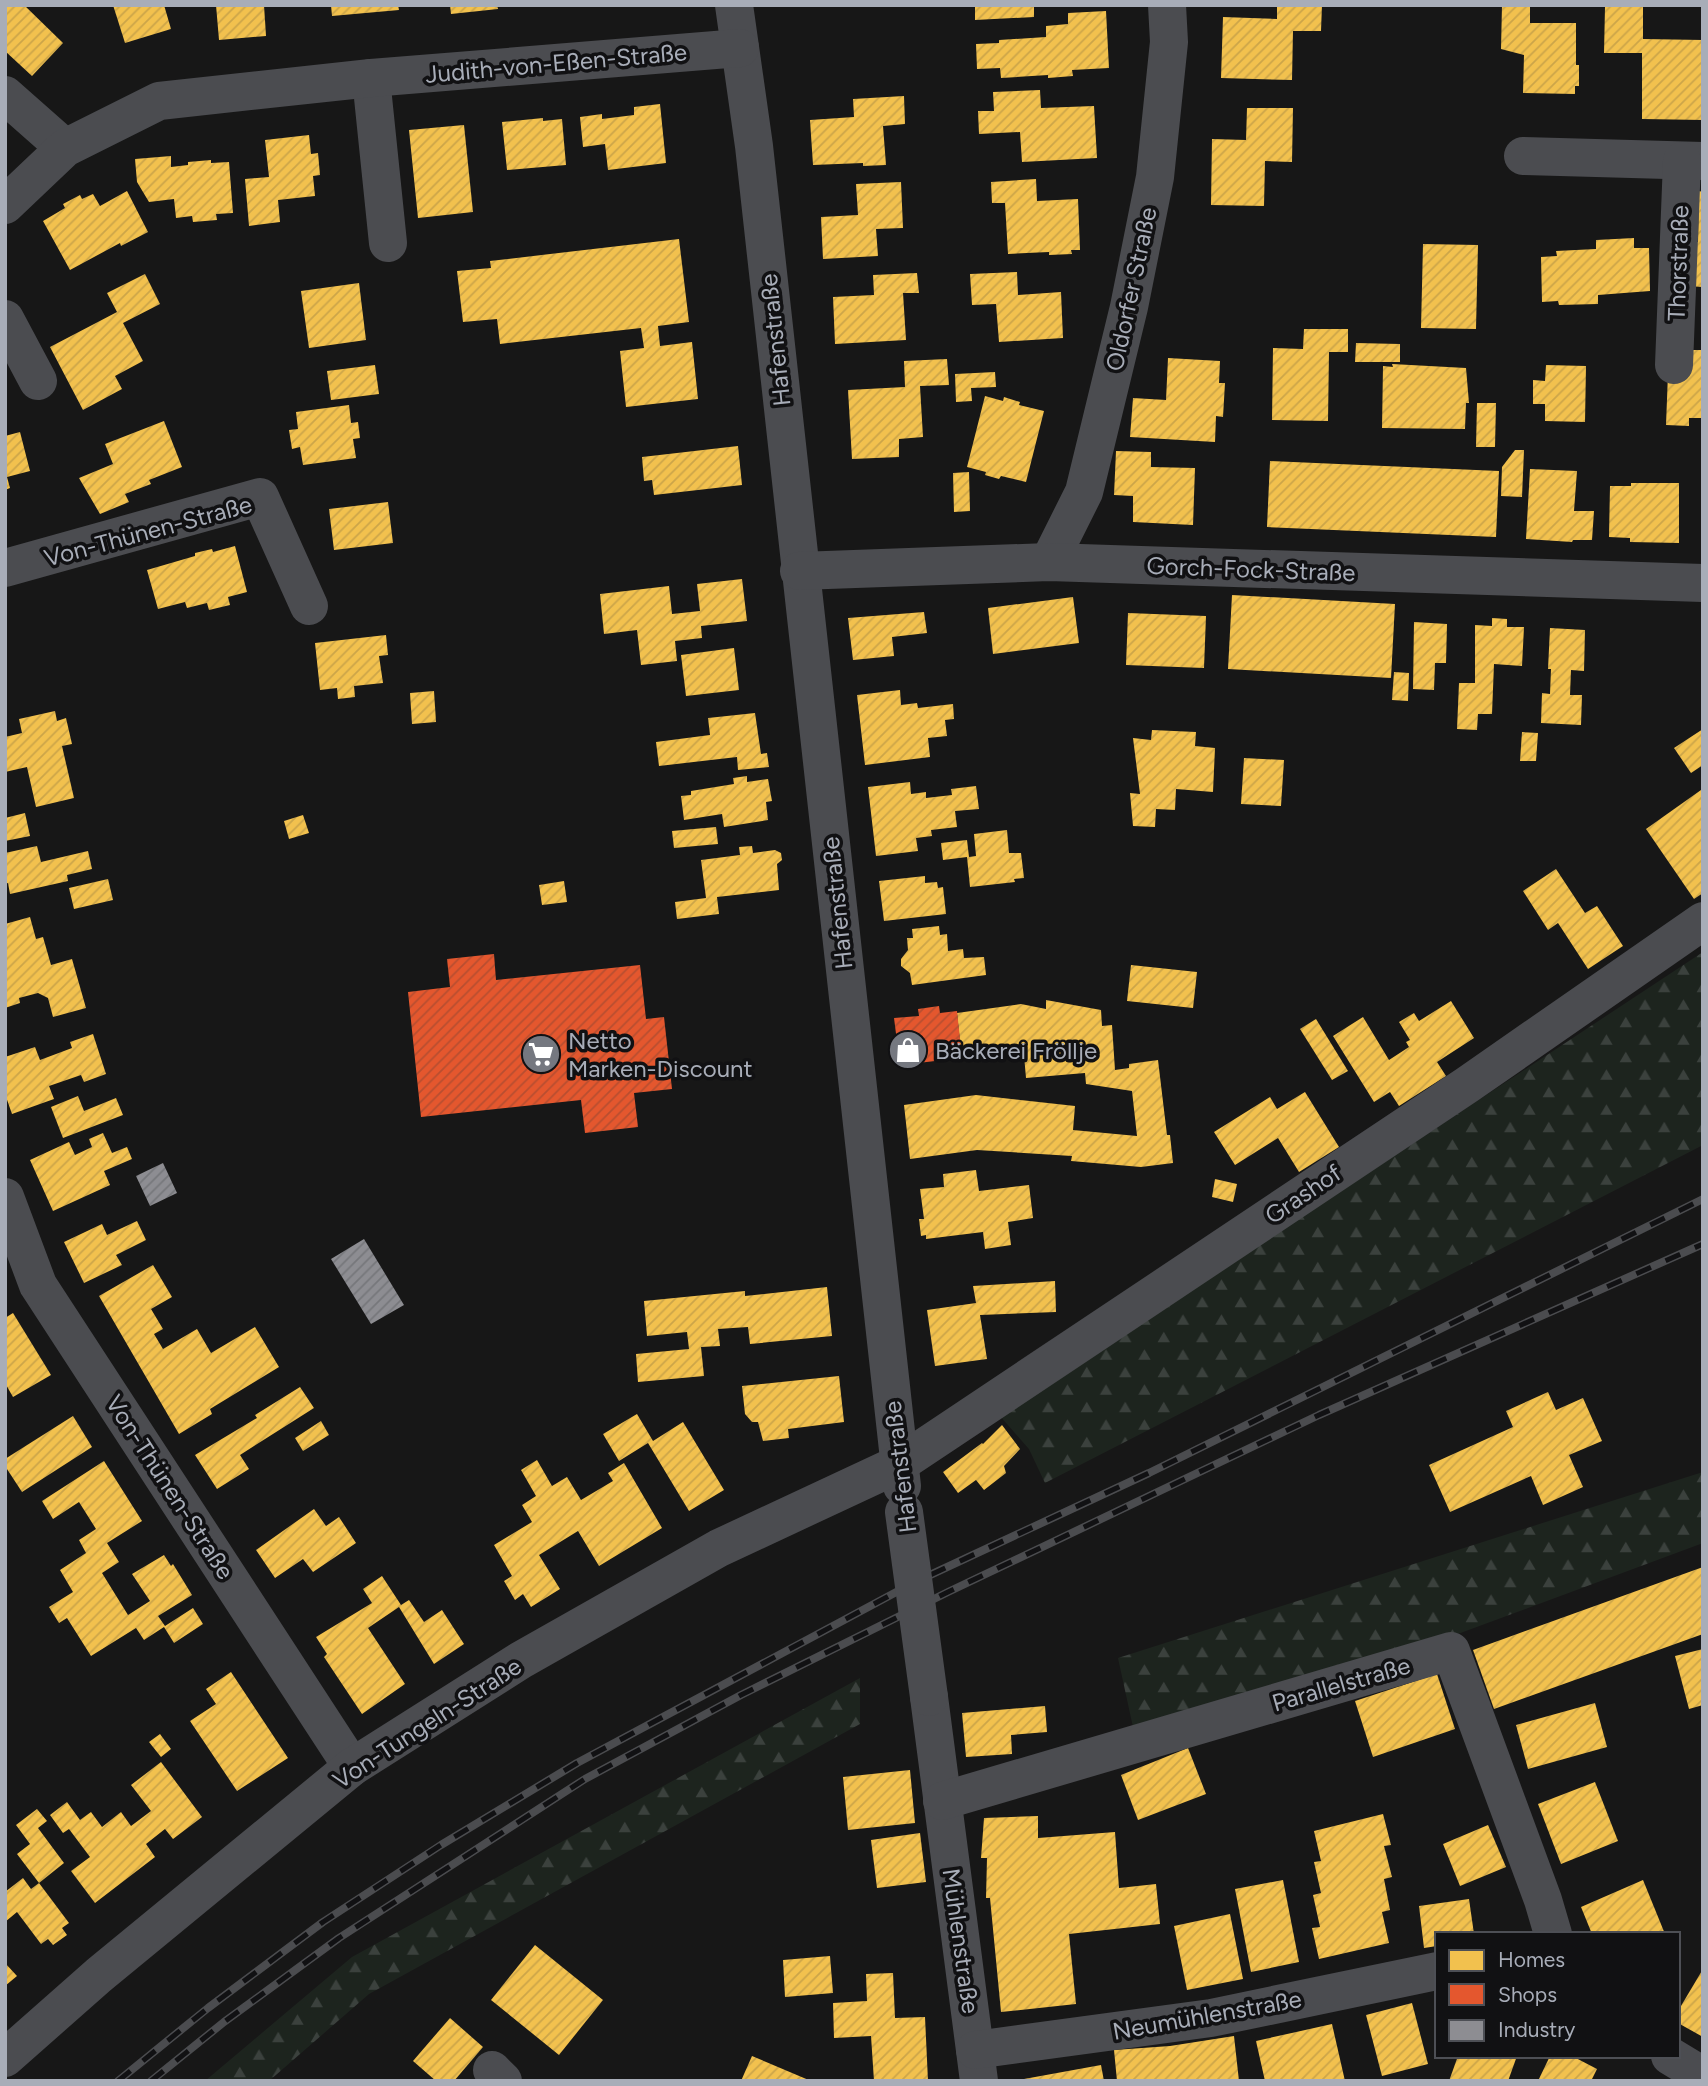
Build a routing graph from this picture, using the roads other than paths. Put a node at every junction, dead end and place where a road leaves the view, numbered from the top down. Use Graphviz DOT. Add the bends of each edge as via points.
graph roads {
  1 [pos="734,5"];
  2 [pos="1167,5"];
  3 [pos="740,48"];
  4 [pos="372,78"];
  5 [pos="5,95"];
  6 [pos="65,148"];
  7 [pos="1522,156"];
  8 [pos="1692,161"];
  9 [pos="5,205"];
  10 [pos="388,243"];
  11 [pos="5,319"];
  12 [pos="1674,365"];
  13 [pos="38,381"];
  14 [pos="1049,562"];
  15 [pos="5,568"];
  16 [pos="799,571"];
  17 [pos="1703,583"];
  18 [pos="309,606"];
  19 [pos="1703,921"];
  20 [pos="5,1197"];
  21 [pos="899,1464"];
  22 [pos="352,1767"];
  23 [pos="943,1801"];
  24 [pos="1552,1932"];
  25 [pos="1435,1971"];
  26 [pos="1673,2058"];
  27 [pos="5,2059"];
  28 [pos="977,2065"];
  29 [pos="1703,2076"];
  1 -- 3 [label="street, Hafenstraße"];
  2 -- 14 [label="street, Oldorfer Straße" via="1168,42 1155,177 1129,307 1084,492"];
  3 -- 4 [label="street, Judith-von-Eßen-Straße"];
  3 -- 16 [label="street, Hafenstraße"];
  4 -- 6 [label="street, Judith-von-Eßen-Straße" via="159,101"];
  4 -- 10 [label="street"];
  5 -- 6 [label="street"];
  6 -- 9 [label="street, Judith-von-Eßen-Straße"];
  7 -- 8 [label="street, Thorstraße"];
  8 -- 12 [label="street, Thorstraße"];
  11 -- 13 [label="street"];
  14 -- 16 [label="street, Gorch-Fock-Straße"];
  14 -- 17 [label="street, Gorch-Fock-Straße"];
  15 -- 18 [label="street, Von-Thünen-Straße" via="260,497"];
  16 -- 21 [label="street, Hafenstraße"];
  19 -- 21 [label="street, Grashof" via="1467,1085"];
  20 -- 22 [label="street, Von-Thünen-Straße" via="38,1285"];
  21 -- 22 [label="street, Von-Tungeln-Straße" via="719,1548 521,1660"];
  21 -- 23 [label="street, Hafenstraße, bridge"];
  22 -- 27 [label="street, Von-Tungeln-Straße" via="99,1975"];
  23 -- 24 [label="street, Parallelstraße" via="1451,1651"];
  23 -- 28 [label="street, Mühlenstraße"];
  25 -- 28 [label="street, Neumühlenstraße"];
  26 -- 29 [label="street"];
}
